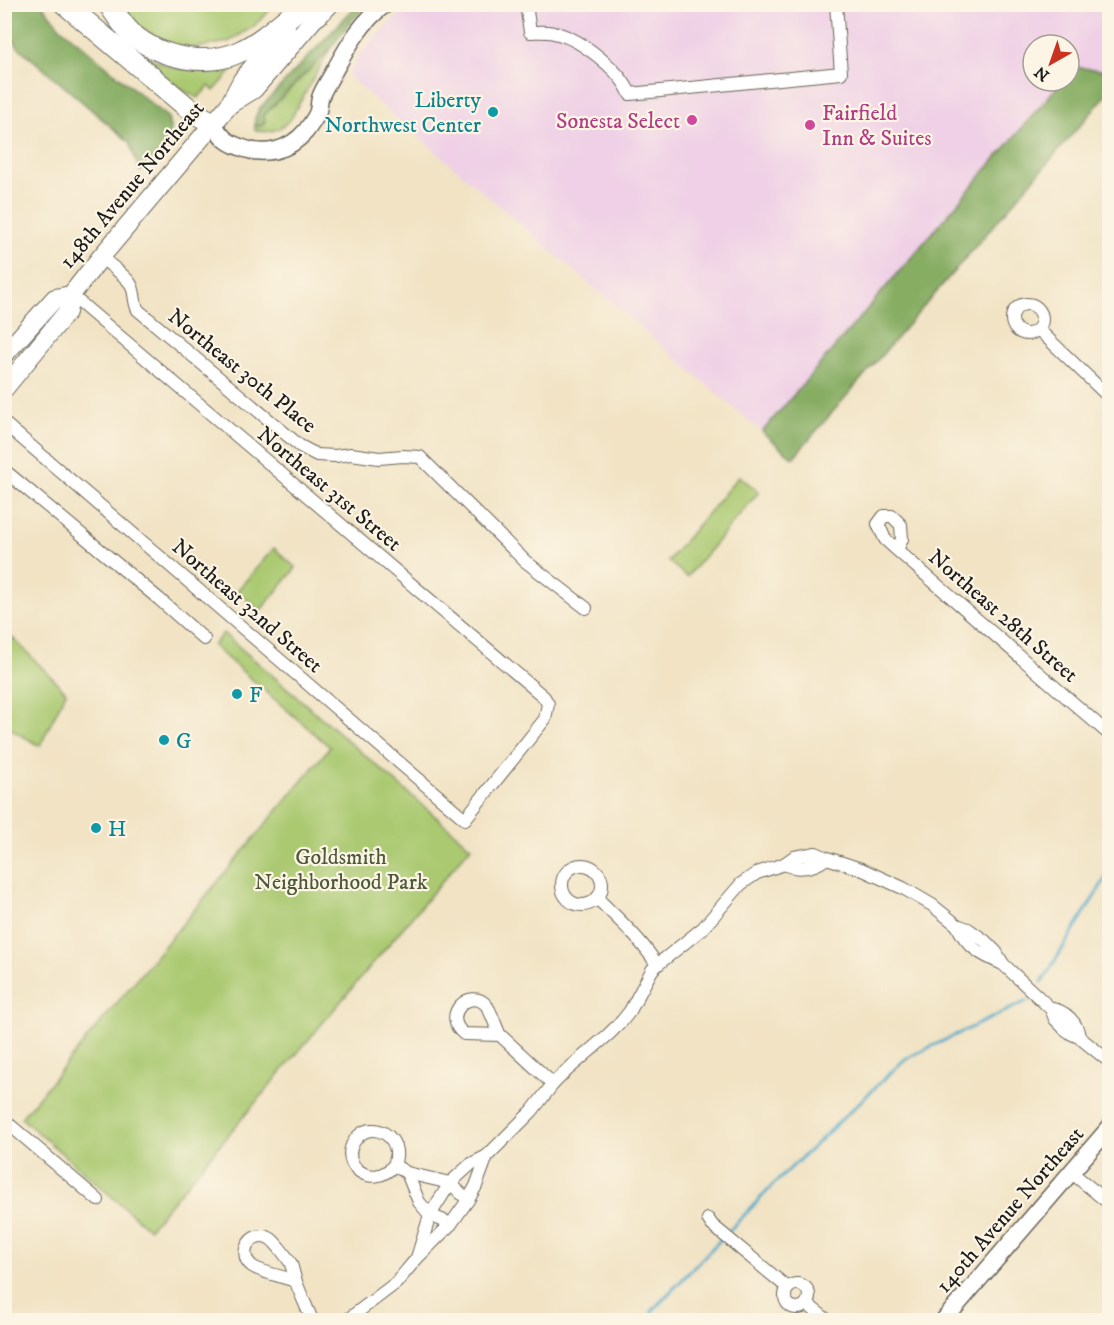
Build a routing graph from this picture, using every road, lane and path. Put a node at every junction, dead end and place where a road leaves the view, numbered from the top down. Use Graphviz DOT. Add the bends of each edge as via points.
graph roads {
  1 [pos="65,4"];
  2 [pos="109,4"];
  3 [pos="386,4"];
  4 [pos="526,4"];
  5 [pos="836,4"];
  6 [pos="319,7"];
  7 [pos="213,123"];
  8 [pos="101,257"];
  9 [pos="71,294"];
  10 [pos="1038,329"];
  11 [pos="4,355"];
  12 [pos="4,389"];
  13 [pos="1110,398"];
  14 [pos="4,423"];
  15 [pos="4,470"];
  16 [pos="897,550"];
  17 [pos="586,608"];
  18 [pos="204,639"];
  19 [pos="1110,735"];
  20 [pos="465,819"];
  21 [pos="597,898"];
  22 [pos="657,965"];
  23 [pos="500,1035"];
  24 [pos="1110,1062"];
  25 [pos="553,1084"];
  26 [pos="4,1120"];
  27 [pos="1110,1127"];
  28 [pos="487,1156"];
  29 [pos="394,1165"];
  30 [pos="1071,1172"];
  31 [pos="407,1173"];
  32 [pos="450,1183"];
  33 [pos="98,1200"];
  34 [pos="468,1200"];
  35 [pos="1110,1204"];
  36 [pos="430,1215"];
  37 [pos="708,1220"];
  38 [pos="451,1224"];
  39 [pos="417,1258"];
  40 [pos="296,1281"];
  41 [pos="312,1320"];
  42 [pos="347,1320"];
  43 [pos="827,1320"];
  44 [pos="944,1320"];
  1 -- 7 [label="highway" via="193,112"];
  2 -- 6 [label="highway" via="132,34 147,44 185,58 209,59 239,52"];
  3 -- 7 [label="street" via="352,40 320,98 318,112 292,144 271,152 249,150 224,138"];
  4 -- 5 [label="street" via="530,32 555,33 577,41 612,68 630,94 841,73"];
  6 -- 7 [label="main road, 148th Avenue Northeast" via="255,88 229,105"];
  7 -- 8 [label="main road, 148th Avenue Northeast"];
  8 -- 9 [label="main road, 148th Avenue Northeast"];
  8 -- 17 [label="street, Northeast 30th Place" via="130,283 138,310 300,446 317,455 420,457 525,561"];
  9 -- 11 [label="main road, 148th Avenue Northeast" via="55,298"];
  9 -- 12 [label="main road, 148th Avenue Northeast" via="67,312"];
  9 -- 20 [label="street, Northeast 31st Street" via="544,697 548,704 545,719"];
  10 -- 13 [label="street"];
  14 -- 20 [label="street, Northeast 32nd Street"];
  15 -- 18 [label="street"];
  16 -- 19 [label="street, Northeast 28th Street"];
  21 -- 22 [label="street"];
  22 -- 24 [label="street" via="703,928 741,884 794,857 816,853 903,888 957,925 968,928 1051,1009 1065,1029"];
  22 -- 25 [label="street" via="622,1021"];
  23 -- 25 [label="street"];
  25 -- 28 [label="street"];
  26 -- 33 [label="street"];
  27 -- 30 [label="street, 140th Avenue Northeast"];
  28 -- 32 [label="street"];
  28 -- 34 [label="street"];
  29 -- 31 [label="street"];
  30 -- 35 [label="street"];
  30 -- 44 [label="street, 140th Avenue Northeast"];
  31 -- 32 [label="street"];
  31 -- 36 [label="street" via="419,1202"];
  32 -- 34 [label="street"];
  32 -- 36 [label="street"];
  34 -- 38 [label="street"];
  36 -- 38 [label="street"];
  36 -- 39 [label="street"];
  37 -- 43 [label="street" via="788,1288 795,1284 806,1288 807,1304"];
  38 -- 39 [label="street"];
  39 -- 42 [label="street" via="396,1283"];
  40 -- 41 [label="street"];
}
